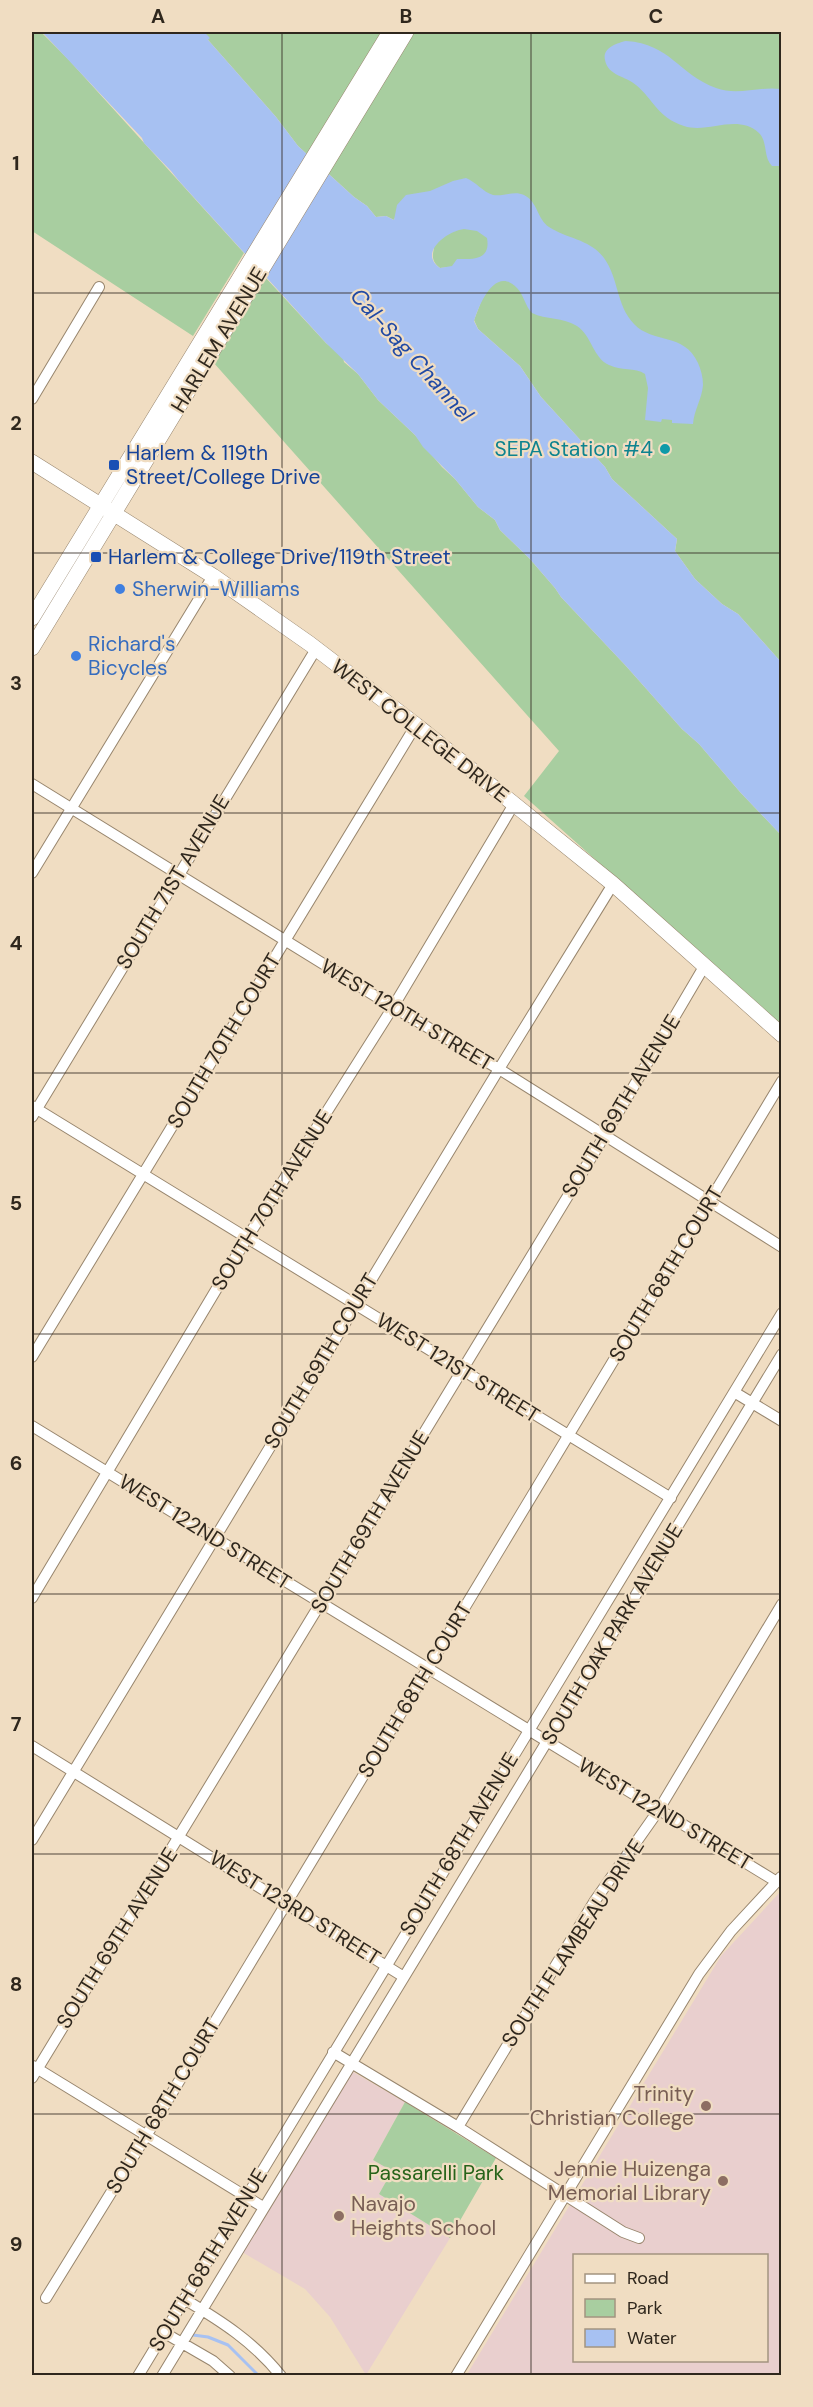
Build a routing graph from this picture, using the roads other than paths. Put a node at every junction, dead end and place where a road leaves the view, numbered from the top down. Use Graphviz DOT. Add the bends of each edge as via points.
graph roads {
  1 [pos="390,32"];
  2 [pos="406,32"];
  3 [pos="333,139"];
  4 [pos="99,287"];
  5 [pos="242,288"];
  6 [pos="32,399"];
  7 [pos="32,462"];
  8 [pos="100,503"];
  9 [pos="114,513"];
  10 [pos="213,576"];
  11 [pos="36,621"];
  12 [pos="32,648"];
  13 [pos="316,649"];
  14 [pos="416,725"];
  15 [pos="32,784"];
  16 [pos="514,804"];
  17 [pos="71,809"];
  18 [pos="32,873"];
  19 [pos="178,873"];
  20 [pos="613,884"];
  21 [pos="285,941"];
  22 [pos="705,965"];
  23 [pos="393,1007"];
  24 [pos="782,1035"];
  25 [pos="498,1069"];
  26 [pos="782,1081"];
  27 [pos="33,1110"];
  28 [pos="605,1135"];
  29 [pos="143,1174"];
  30 [pos="711,1201"];
  31 [pos="247,1238"];
  32 [pos="782,1247"];
  33 [pos="355,1305"];
  34 [pos="782,1313"];
  35 [pos="782,1354"];
  36 [pos="32,1357"];
  37 [pos="462,1370"];
  38 [pos="734,1392"];
  39 [pos="752,1403"];
  40 [pos="782,1421"];
  41 [pos="32,1426"];
  42 [pos="568,1435"];
  43 [pos="107,1472"];
  44 [pos="670,1498"];
  45 [pos="214,1539"];
  46 [pos="32,1598"];
  47 [pos="320,1604"];
  48 [pos="782,1604"];
  49 [pos="427,1670"];
  50 [pos="529,1730"];
  51 [pos="546,1741"];
  52 [pos="32,1746"];
  53 [pos="73,1772"];
  54 [pos="658,1811"];
  55 [pos="179,1837"];
  56 [pos="32,1840"];
  57 [pos="779,1879"];
  58 [pos="286,1902"];
  59 [pos="386,1965"];
  60 [pos="404,1977"];
  61 [pos="333,2052"];
  62 [pos="352,2064"];
  63 [pos="33,2071"];
  64 [pos="458,2127"];
  65 [pos="146,2136"];
  66 [pos="565,2194"];
  67 [pos="247,2198"];
  68 [pos="262,2207"];
  69 [pos="639,2238"];
  70 [pos="46,2298"];
  71 [pos="184,2299"];
  72 [pos="203,2310"];
  73 [pos="163,2332"];
  74 [pos="182,2343"];
  75 [pos="138,2376"];
  76 [pos="162,2376"];
  77 [pos="230,2376"];
  78 [pos="281,2376"];
  79 [pos="456,2376"];
  1 -- 3 [label="main road, HARLEM AVENUE"];
  2 -- 3 [label="main road, HARLEM AVENUE"];
  3 -- 5 [label="main road, HARLEM AVENUE"];
  4 -- 6 [label="street"];
  5 -- 8 [label="main road, HARLEM AVENUE"];
  5 -- 9 [label="main road, HARLEM AVENUE"];
  7 -- 8 [label="main road, WEST COLLEGE DRIVE"];
  8 -- 9 [label="main road, WEST COLLEGE DRIVE"];
  8 -- 11 [label="main road, HARLEM AVENUE"];
  9 -- 10 [label="main road, WEST COLLEGE DRIVE"];
  9 -- 11 [label="main road, HARLEM AVENUE"];
  10 -- 13 [label="main road, WEST COLLEGE DRIVE"];
  10 -- 17 [label="street"];
  11 -- 12 [label="main road, HARLEM AVENUE"];
  13 -- 14 [label="main road, WEST COLLEGE DRIVE"];
  13 -- 19 [label="street, SOUTH 71ST AVENUE"];
  14 -- 16 [label="main road, WEST COLLEGE DRIVE"];
  14 -- 21 [label="street, SOUTH 70TH COURT"];
  15 -- 17 [label="street, WEST 120TH STREET"];
  16 -- 20 [label="main road, WEST COLLEGE DRIVE"];
  16 -- 23 [label="street, SOUTH 70TH AVENUE"];
  17 -- 18 [label="street"];
  17 -- 19 [label="street, WEST 120TH STREET"];
  19 -- 21 [label="street, WEST 120TH STREET"];
  19 -- 27 [label="street, SOUTH 71ST AVENUE"];
  20 -- 22 [label="main road, WEST COLLEGE DRIVE"];
  20 -- 25 [label="street, SOUTH 69TH COURT"];
  21 -- 23 [label="street, WEST 120TH STREET"];
  21 -- 29 [label="street, SOUTH 70TH COURT"];
  22 -- 24 [label="main road, WEST COLLEGE DRIVE"];
  22 -- 28 [label="street, SOUTH 69TH AVENUE"];
  23 -- 25 [label="street, WEST 120TH STREET"];
  23 -- 31 [label="street, SOUTH 70TH AVENUE"];
  25 -- 28 [label="street, WEST 120TH STREET"];
  25 -- 33 [label="street, SOUTH 69TH COURT"];
  26 -- 30 [label="street, SOUTH 68TH COURT"];
  27 -- 29 [label="street, WEST 121ST STREET"];
  28 -- 30 [label="street, WEST 120TH STREET"];
  28 -- 37 [label="street, SOUTH 69TH AVENUE"];
  29 -- 31 [label="street, WEST 121ST STREET"];
  29 -- 36 [label="street, SOUTH 70TH COURT"];
  30 -- 32 [label="street, WEST 120TH STREET"];
  30 -- 42 [label="street, SOUTH 68TH COURT"];
  31 -- 33 [label="street, WEST 121ST STREET"];
  31 -- 43 [label="street, SOUTH 70TH AVENUE"];
  33 -- 37 [label="street, WEST 121ST STREET"];
  33 -- 45 [label="street, SOUTH 69TH COURT"];
  34 -- 38 [label="street, SOUTH 68TH AVENUE"];
  35 -- 39 [label="street, SOUTH OAK PARK AVENUE"];
  37 -- 42 [label="street, WEST 121ST STREET"];
  37 -- 47 [label="street, SOUTH 69TH AVENUE"];
  38 -- 39 [label="street"];
  38 -- 44 [label="street, SOUTH 68TH AVENUE"];
  39 -- 40 [label="street"];
  39 -- 51 [label="street, SOUTH OAK PARK AVENUE"];
  41 -- 43 [label="street, WEST 122ND STREET"];
  42 -- 44 [label="street, WEST 121ST STREET"];
  42 -- 49 [label="street, SOUTH 68TH COURT"];
  43 -- 45 [label="street, WEST 122ND STREET"];
  43 -- 46 [label="street, SOUTH 70TH AVENUE"];
  44 -- 50 [label="street, SOUTH 68TH AVENUE"];
  45 -- 47 [label="street, WEST 122ND STREET"];
  45 -- 53 [label="street, SOUTH 69TH COURT"];
  47 -- 49 [label="street, WEST 122ND STREET"];
  47 -- 55 [label="street, SOUTH 69TH AVENUE"];
  48 -- 54 [label="street, SOUTH FLAMBEAU DRIVE"];
  49 -- 50 [label="street, WEST 122ND STREET"];
  49 -- 58 [label="street, SOUTH 68TH COURT"];
  50 -- 51 [label="street, WEST 122ND STREET"];
  50 -- 59 [label="street, SOUTH 68TH AVENUE"];
  51 -- 54 [label="street, WEST 122ND STREET"];
  51 -- 60 [label="street, SOUTH OAK PARK AVENUE"];
  52 -- 53 [label="street, WEST 123RD STREET"];
  53 -- 55 [label="street, WEST 123RD STREET"];
  53 -- 56 [label="street, SOUTH 69TH COURT"];
  54 -- 57 [label="street, WEST 122ND STREET"];
  54 -- 64 [label="street, SOUTH FLAMBEAU DRIVE" via="598,1896"];
  55 -- 58 [label="street, WEST 123RD STREET"];
  55 -- 63 [label="street, SOUTH 69TH AVENUE"];
  57 -- 66 [label="street" via="731,1931 699,1974"];
  58 -- 59 [label="street, WEST 123RD STREET"];
  58 -- 65 [label="street, SOUTH 68TH COURT"];
  59 -- 60 [label="street, WEST 123RD STREET"];
  59 -- 61 [label="street, SOUTH 68TH AVENUE"];
  60 -- 62 [label="street, SOUTH OAK PARK AVENUE"];
  61 -- 62 [label="street"];
  61 -- 67 [label="street, SOUTH 68TH AVENUE"];
  62 -- 64 [label="street"];
  62 -- 68 [label="street, SOUTH OAK PARK AVENUE"];
  63 -- 65 [label="street"];
  64 -- 66 [label="street"];
  65 -- 67 [label="street"];
  65 -- 70 [label="street, SOUTH 68TH COURT"];
  66 -- 69 [label="street" via="623,2232"];
  66 -- 79 [label="street"];
  67 -- 68 [label="street"];
  67 -- 71 [label="street, SOUTH 68TH AVENUE"];
  68 -- 72 [label="street, SOUTH OAK PARK AVENUE"];
  71 -- 72 [label="street"];
  71 -- 73 [label="street, SOUTH 68TH AVENUE"];
  72 -- 74 [label="street, SOUTH OAK PARK AVENUE"];
  72 -- 78 [label="street" via="266,2356"];
  73 -- 74 [label="street"];
  73 -- 75 [label="street, SOUTH 68TH AVENUE"];
  74 -- 76 [label="street, SOUTH OAK PARK AVENUE"];
  74 -- 77 [label="street"];
}
